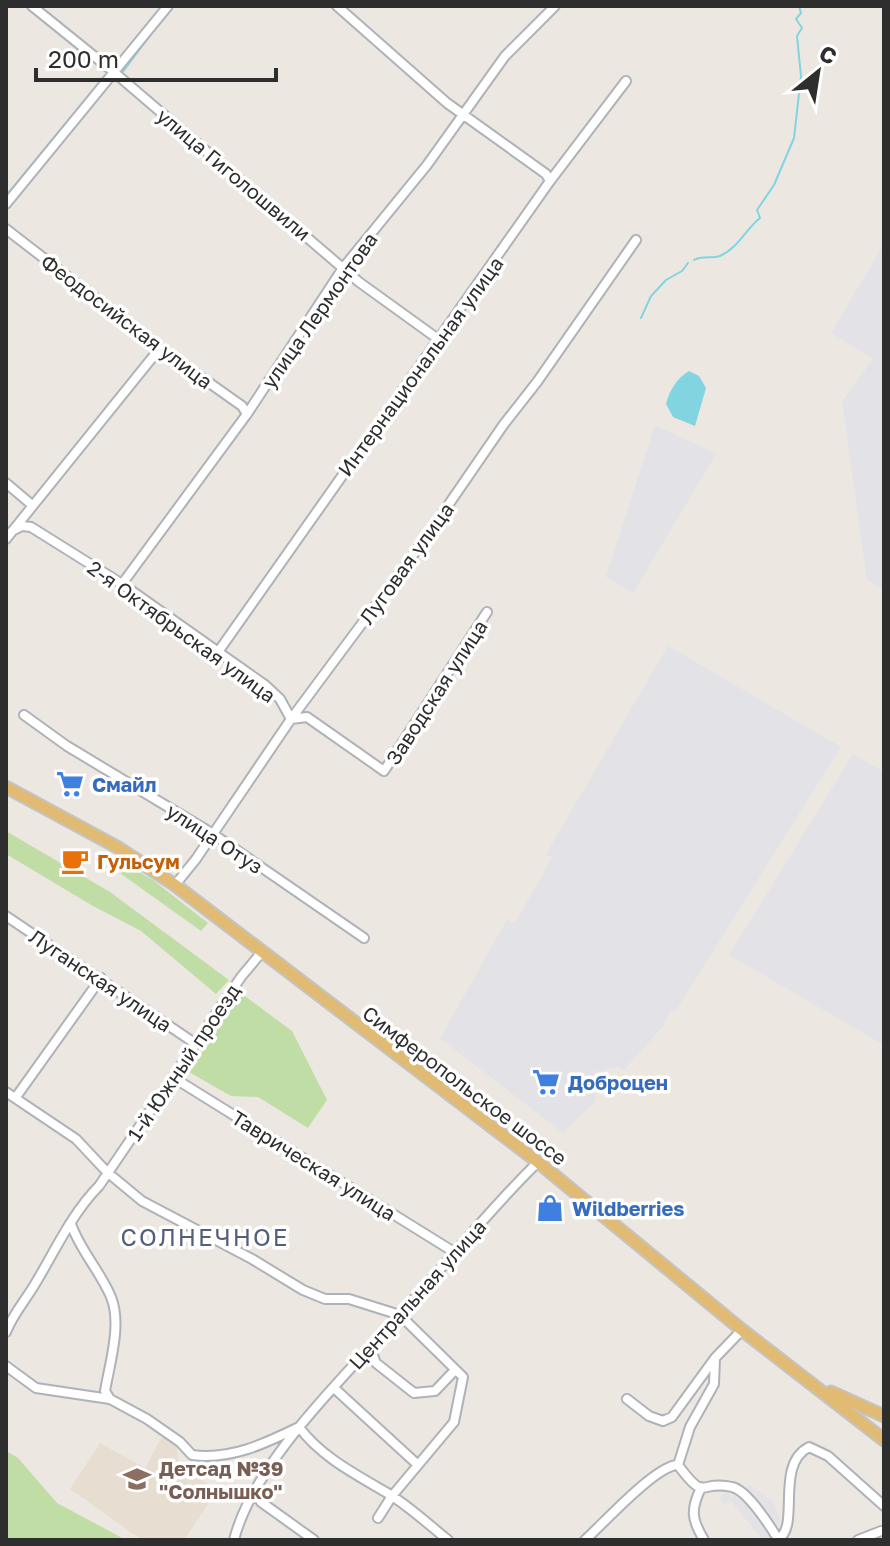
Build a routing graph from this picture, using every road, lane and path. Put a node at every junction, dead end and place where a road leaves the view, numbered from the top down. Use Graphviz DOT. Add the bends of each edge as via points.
graph roads {
  1 [pos="32,6"];
  2 [pos="168,6"];
  3 [pos="337,6"];
  4 [pos="555,6"];
  5 [pos="115,73"];
  6 [pos="626,81"];
  7 [pos="463,115"];
  8 [pos="550,181"];
  9 [pos="6,204"];
  10 [pos="6,229"];
  11 [pos="636,240"];
  12 [pos="343,268"];
  13 [pos="438,339"];
  14 [pos="160,348"];
  15 [pos="247,414"];
  16 [pos="6,483"];
  17 [pos="32,505"];
  18 [pos="9,535"];
  19 [pos="122,584"];
  20 [pos="487,612"];
  21 [pos="218,652"];
  22 [pos="24,715"];
  23 [pos="291,719"];
  24 [pos="384,771"];
  25 [pos="6,787"];
  26 [pos="213,834"];
  27 [pos="175,885"];
  28 [pos="6,916"];
  29 [pos="364,938"];
  30 [pos="261,953"];
  31 [pos="101,978"];
  32 [pos="196,1044"];
  33 [pos="174,1078"];
  34 [pos="6,1092"];
  35 [pos="16,1097"];
  36 [pos="538,1162"];
  37 [pos="107,1172"];
  38 [pos="71,1224"];
  39 [pos="454,1252"];
  40 [pos="400,1315"];
  41 [pos="742,1330"];
  42 [pos="6,1332"];
  43 [pos="370,1348"];
  44 [pos="715,1358"];
  45 [pos="6,1366"];
  46 [pos="455,1370"];
  47 [pos="816,1385"];
  48 [pos="334,1388"];
  49 [pos="110,1399"];
  50 [pos="627,1399"];
  51 [pos="884,1416"];
  52 [pos="299,1427"];
  53 [pos="884,1440"];
  54 [pos="418,1465"];
  55 [pos="678,1465"];
  56 [pos="701,1488"];
  57 [pos="255,1492"];
  58 [pos="392,1496"];
  59 [pos="884,1506"];
  60 [pos="378,1518"];
  61 [pos="883,1530"];
  62 [pos="234,1540"];
  63 [pos="314,1540"];
  64 [pos="448,1540"];
  65 [pos="585,1540"];
  66 [pos="704,1540"];
  67 [pos="778,1540"];
  68 [pos="858,1540"];
  69 [pos="873,1540"];
  1 -- 5 [label="street, улица Гиголошвили"];
  2 -- 5 [label="street"];
  3 -- 7 [label="street"];
  4 -- 7 [label="street, улица Лермонтова" via="505,56"];
  5 -- 9 [label="street"];
  5 -- 12 [label="street, улица Гиголошвили"];
  6 -- 8 [label="street, Интернациональная улица"];
  7 -- 8 [label="street"];
  7 -- 12 [label="street, улица Лермонтова"];
  8 -- 13 [label="street, Интернациональная улица"];
  10 -- 14 [label="street, Феодосийская улица"];
  11 -- 23 [label="street, Луговая улица"];
  12 -- 13 [label="street, улица Гиголошвили"];
  12 -- 15 [label="street, улица Лермонтова"];
  13 -- 21 [label="street, Интернациональная улица"];
  14 -- 15 [label="street, Феодосийская улица"];
  14 -- 17 [label="street"];
  15 -- 19 [label="street, улица Лермонтова"];
  16 -- 17 [label="street"];
  17 -- 18 [label="street"];
  18 -- 19 [label="street, 2-я Октябрьская улица" via="22,526 31,527"];
  19 -- 21 [label="street, 2-я Октябрьская улица"];
  20 -- 24 [label="street, Заводская улица"];
  21 -- 23 [label="street, 2-я Октябрьская улица" via="265,685"];
  22 -- 26 [label="street, улица Отуз"];
  23 -- 24 [label="street, 2-я Октябрьская улица" via="307,717"];
  23 -- 26 [label="street, Луговая улица"];
  25 -- 27 [label="main road, Симферопольское шоссе"];
  26 -- 27 [label="street, Луговая улица"];
  26 -- 29 [label="street, улица Отуз"];
  27 -- 30 [label="main road, Симферопольское шоссе"];
  28 -- 31 [label="street, Луганская улица"];
  30 -- 32 [label="street, 1-й Южный проезд"];
  30 -- 36 [label="main road, Симферопольское шоссе"];
  31 -- 32 [label="street, Луганская улица"];
  31 -- 35 [label="street"];
  32 -- 33 [label="street, 1-й Южный проезд"];
  33 -- 37 [label="street, 1-й Южный проезд"];
  33 -- 39 [label="street, Таврическая улица"];
  34 -- 35 [label="street"];
  35 -- 37 [label="street" via="76,1139"];
  36 -- 39 [label="street, Центральная улица"];
  36 -- 41 [label="main road, Симферопольское шоссе"];
  37 -- 38 [label="street, 1-й Южный проезд"];
  37 -- 40 [label="street" via="142,1201 303,1290"];
  38 -- 42 [label="street, 1-й Южный проезд"];
  38 -- 49 [label="street" via="112,1298 115,1327 105,1391"];
  39 -- 40 [label="street, Центральная улица"];
  40 -- 43 [label="street, Центральная улица"];
  40 -- 46 [label="street"];
  41 -- 44 [label="street"];
  41 -- 47 [label="main road, Симферопольское шоссе"];
  43 -- 46 [label="street" via="376,1363 414,1393 435,1391"];
  43 -- 48 [label="street, Центральная улица"];
  44 -- 50 [label="street" via="672,1417 663,1421 649,1416"];
  44 -- 55 [label="street" via="714,1384 690,1427"];
  45 -- 49 [label="street, Центральная улица" via="36,1388"];
  46 -- 54 [label="street" via="463,1377 454,1422"];
  47 -- 51 [label="main road"];
  47 -- 53 [label="main road, Симферопольское шоссе"];
  48 -- 52 [label="street, Центральная улица"];
  48 -- 54 [label="street"];
  49 -- 52 [label="street, Центральная улица" via="147,1419 192,1455 237,1453"];
  52 -- 57 [label="street, Центральная улица"];
  52 -- 58 [label="street" via="350,1472"];
  54 -- 58 [label="street"];
  55 -- 56 [label="street" via="693,1486"];
  55 -- 65 [label="street" via="656,1475"];
  56 -- 66 [label="street" via="693,1522"];
  56 -- 67 [label="street" via="738,1489"];
  57 -- 62 [label="street, Центральная улица"];
  57 -- 63 [label="street"];
  58 -- 60 [label="street"];
  58 -- 64 [label="street"];
  59 -- 67 [label="street" via="828,1456 809,1447 792,1465 787,1530"];
  61 -- 68 [label="street"];
  61 -- 69 [label="street"];
}
